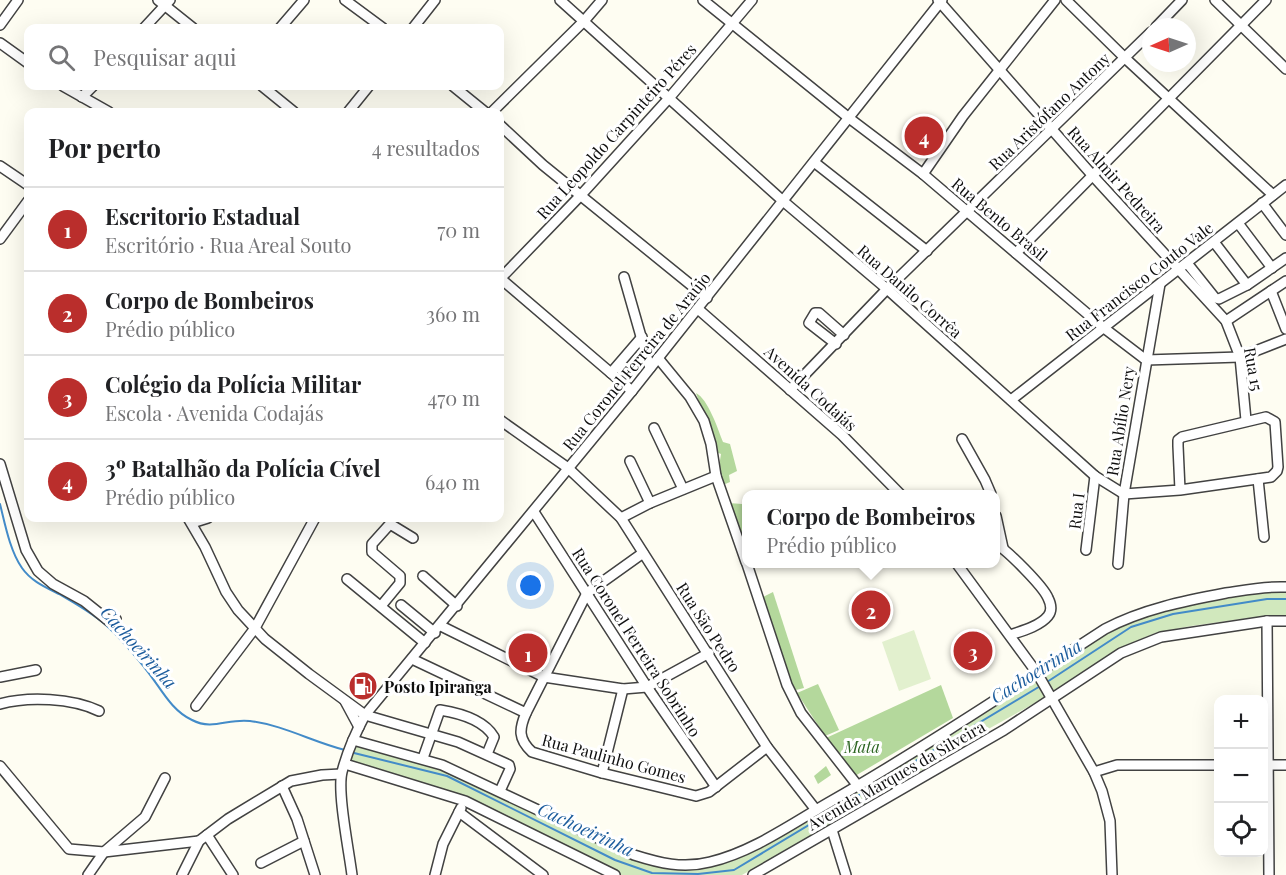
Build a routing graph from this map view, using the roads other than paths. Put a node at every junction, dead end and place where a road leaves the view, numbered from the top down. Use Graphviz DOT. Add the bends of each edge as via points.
graph roads {
  1 [pos="18,0"];
  2 [pos="304,0"];
  3 [pos="435,0"];
  4 [pos="560,0"];
  5 [pos="602,0"];
  6 [pos="703,0"];
  7 [pos="752,0"];
  8 [pos="1055,0"];
  9 [pos="1066,0"];
  10 [pos="1182,0"];
  11 [pos="1215,0"];
  12 [pos="1266,0"];
  13 [pos="940,1"];
  14 [pos="164,2"];
  15 [pos="351,2"];
  16 [pos="1165,18"];
  17 [pos="584,21"];
  18 [pos="731,23"];
  19 [pos="147,24"];
  20 [pos="189,24"];
  21 [pos="283,24"];
  22 [pos="377,24"];
  23 [pos="416,24"];
  24 [pos="0,25"];
  25 [pos="1241,27"];
  26 [pos="1142,41"];
  27 [pos="0,43"];
  28 [pos="1125,58"];
  29 [pos="24,60"];
  30 [pos="1286,69"];
  31 [pos="1000,70"];
  32 [pos="70,90"];
  33 [pos="89,90"];
  34 [pos="267,90"];
  35 [pos="366,90"];
  36 [pos="458,90"];
  37 [pos="82,97"];
  38 [pos="670,98"];
  39 [pos="1169,99"];
  40 [pos="102,108"];
  41 [pos="289,108"];
  42 [pos="351,108"];
  43 [pos="480,108"];
  44 [pos="496,108"];
  45 [pos="849,118"];
  46 [pos="504,129"];
  47 [pos="1052,129"];
  48 [pos="814,162"];
  49 [pos="0,166"];
  50 [pos="922,174"];
  51 [pos="1093,176"];
  52 [pos="24,182"];
  53 [pos="1286,185"];
  54 [pos="580,195"];
  55 [pos="1273,195"];
  56 [pos="783,201"];
  57 [pos="1262,203"];
  58 [pos="24,206"];
  59 [pos="968,211"];
  60 [pos="1238,223"];
  61 [pos="1286,235"];
  62 [pos="0,239"];
  63 [pos="1214,242"];
  64 [pos="927,251"];
  65 [pos="1016,253"];
  66 [pos="1286,258"];
  67 [pos="1183,266"];
  68 [pos="1272,268"];
  69 [pos="504,275"];
  70 [pos="624,277"];
  71 [pos="1286,281"];
  72 [pos="504,282"];
  73 [pos="1160,284"];
  74 [pos="1247,285"];
  75 [pos="887,289"];
  76 [pos="1271,291"];
  77 [pos="707,298"];
  78 [pos="698,309"];
  79 [pos="1226,321"];
  80 [pos="1104,328"];
  81 [pos="1286,329"];
  82 [pos="844,335"];
  83 [pos="642,337"];
  84 [pos="1286,339"];
  85 [pos="836,344"];
  86 [pos="1240,357"];
  87 [pos="658,358"];
  88 [pos="1146,360"];
  89 [pos="650,368"];
  90 [pos="611,373"];
  91 [pos="790,390"];
  92 [pos="633,391"];
  93 [pos="1011,400"];
  94 [pos="1246,420"];
  95 [pos="504,423"];
  96 [pos="654,428"];
  97 [pos="962,439"];
  98 [pos="630,461"];
  99 [pos="0,464"];
  100 [pos="568,468"];
  101 [pos="716,476"];
  102 [pos="1095,476"];
  103 [pos="1258,480"];
  104 [pos="683,489"];
  105 [pos="895,490"];
  106 [pos="989,490"];
  107 [pos="1180,490"];
  108 [pos="1124,494"];
  109 [pos="650,503"];
  110 [pos="534,512"];
  111 [pos="621,518"];
  112 [pos="191,522"];
  113 [pos="313,522"];
  114 [pos="1264,537"];
  115 [pos="413,538"];
  116 [pos="1000,547"];
  117 [pos="742,549"];
  118 [pos="1086,550"];
  119 [pos="643,553"];
  120 [pos="1118,564"];
  121 [pos="749,568"];
  122 [pos="960,568"];
  123 [pos="423,576"];
  124 [pos="347,579"];
  125 [pos="1286,587"];
  126 [pos="587,593"];
  127 [pos="401,605"];
  128 [pos="381,606"];
  129 [pos="457,606"];
  130 [pos="116,619"];
  131 [pos="1268,621"];
  132 [pos="1286,621"];
  133 [pos="255,628"];
  134 [pos="438,629"];
  135 [pos="1010,635"];
  136 [pos="425,643"];
  137 [pos="709,653"];
  138 [pos="412,659"];
  139 [pos="36,670"];
  140 [pos="1038,675"];
  141 [pos="0,677"];
  142 [pos="544,677"];
  143 [pos="647,687"];
  144 [pos="622,689"];
  145 [pos="1051,696"];
  146 [pos="344,699"];
  147 [pos="0,704"];
  148 [pos="196,706"];
  149 [pos="99,711"];
  150 [pos="526,713"];
  151 [pos="365,715"];
  152 [pos="359,727"];
  153 [pos="431,734"];
  154 [pos="352,742"];
  155 [pos="767,747"];
  156 [pos="1266,749"];
  157 [pos="487,754"];
  158 [pos="423,758"];
  159 [pos="1214,765"];
  160 [pos="1268,765"];
  161 [pos="1286,765"];
  162 [pos="0,766"];
  163 [pos="344,766"];
  164 [pos="1094,772"];
  165 [pos="602,773"];
  166 [pos="165,778"];
  167 [pos="282,786"];
  168 [pos="858,786"];
  169 [pos="716,787"];
  170 [pos="500,791"];
  171 [pos="465,801"];
  172 [pos="1267,803"];
  173 [pos="816,810"];
  174 [pos="459,812"];
  175 [pos="832,830"];
  176 [pos="207,835"];
  177 [pos="199,841"];
  178 [pos="304,841"];
  179 [pos="104,852"];
  180 [pos="261,863"];
  181 [pos="609,874"];
  182 [pos="88,875"];
  183 [pos="182,875"];
  184 [pos="233,875"];
  185 [pos="315,875"];
  186 [pos="352,875"];
  187 [pos="435,875"];
  188 [pos="543,875"];
  189 [pos="753,875"];
  190 [pos="846,875"];
  191 [pos="1112,875"];
  192 [pos="1269,875"];
  1 -- 24 [label="street"];
  2 -- 21 [label="street"];
  3 -- 23 [label="street"];
  4 -- 17 [label="street, Rua Danilo Corrêa"];
  5 -- 17 [label="street"];
  6 -- 18 [label="street, Rua Bento Brasil"];
  7 -- 18 [label="street, Rua Leopoldo Carpinteiro Péres"];
  8 -- 31 [label="street"];
  9 -- 28 [label="street"];
  10 -- 16 [label="street"];
  11 -- 25 [label="street"];
  12 -- 25 [label="street"];
  13 -- 31 [label="street, Rua Almir Pedreira"];
  13 -- 45 [label="street, Rua Coronel Ferreira de Araújo"];
  14 -- 19 [label="street"];
  14 -- 20 [label="street"];
  15 -- 22 [label="street"];
  17 -- 38 [label="street, Rua Danilo Corrêa"];
  17 -- 44 [label="street"];
  18 -- 38 [label="street, Rua Leopoldo Carpinteiro Péres"];
  18 -- 45 [label="street, Rua Bento Brasil"];
  25 -- 30 [label="street"];
  25 -- 39 [label="street"];
  26 -- 28 [label="street, Rua Aristófano Antony"];
  27 -- 29 [label="street"];
  28 -- 39 [label="street"];
  28 -- 47 [label="street, Rua Aristófano Antony"];
  31 -- 47 [label="street, Rua Almir Pedreira"];
  31 -- 50 [label="street"];
  32 -- 37 [label="street"];
  33 -- 37 [label="street"];
  34 -- 41 [label="street"];
  35 -- 42 [label="street"];
  36 -- 43 [label="street"];
  37 -- 40 [label="street"];
  38 -- 54 [label="street, Rua Leopoldo Carpinteiro Péres"];
  38 -- 56 [label="street, Rua Danilo Corrêa"];
  39 -- 51 [label="street"];
  39 -- 55 [label="street"];
  45 -- 48 [label="street, Rua Coronel Ferreira de Araújo"];
  45 -- 50 [label="street, Rua Bento Brasil"];
  46 -- 54 [label="street"];
  47 -- 51 [label="street, Rua Almir Pedreira"];
  47 -- 59 [label="street, Rua Aristófano Antony"];
  48 -- 56 [label="street, Rua Coronel Ferreira de Araújo"];
  48 -- 64 [label="street"];
  49 -- 52 [label="street"];
  50 -- 59 [label="street, Rua Bento Brasil"];
  51 -- 65 [label="street"];
  51 -- 67 [label="street, Rua Almir Pedreira"];
  53 -- 55 [label="street, Rua Francisco Couto Vale"];
  54 -- 69 [label="street, Rua Leopoldo Carpinteiro Péres"];
  54 -- 77 [label="street"];
  55 -- 57 [label="street, Rua Francisco Couto Vale"];
  56 -- 75 [label="street, Rua Danilo Corrêa"];
  56 -- 77 [label="street, Rua Coronel Ferreira de Araújo"];
  57 -- 60 [label="street, Rua Francisco Couto Vale"];
  57 -- 61 [label="street"];
  58 -- 62 [label="street"];
  59 -- 64 [label="street, Rua Aristófano Antony"];
  59 -- 65 [label="street, Rua Bento Brasil"];
  60 -- 63 [label="street, Rua Francisco Couto Vale"];
  60 -- 68 [label="street"];
  63 -- 67 [label="street, Rua Francisco Couto Vale"];
  63 -- 74 [label="street"];
  64 -- 75 [label="street, Rua Aristófano Antony"];
  65 -- 80 [label="street, Rua Bento Brasil"];
  66 -- 68 [label="street"];
  67 -- 73 [label="street, Rua Francisco Couto Vale"];
  67 -- 74 [label="street" via="1215,298"];
  67 -- 79 [label="street, Rua 15"];
  68 -- 74 [label="street"];
  70 -- 83 [label="street"];
  71 -- 76 [label="street"];
  72 -- 90 [label="street"];
  73 -- 80 [label="street, Rua Francisco Couto Vale"];
  73 -- 88 [label="street, Rua Abílio Nery"];
  75 -- 82 [label="street, Rua Aristófano Antony"];
  75 -- 93 [label="street, Rua Danilo Corrêa"];
  76 -- 79 [label="street"];
  76 -- 81 [label="street"];
  77 -- 78 [label="street, Rua Coronel Ferreira de Araújo"];
  78 -- 87 [label="street, Rua Coronel Ferreira de Araújo"];
  78 -- 91 [label="street, Avenida Codajás"];
  79 -- 86 [label="street, Rua 15"];
  80 -- 88 [label="street, Rua Bento Brasil"];
  80 -- 93 [label="street, Rua Francisco Couto Vale"];
  82 -- 85 [label="street, Rua Aristófano Antony"];
  82 -- 85 [label="street" via="815,313 809,323"];
  83 -- 89 [label="street"];
  83 -- 90 [label="street"];
  84 -- 86 [label="street"];
  85 -- 91 [label="street, Rua Aristófano Antony"];
  86 -- 88 [label="street"];
  86 -- 94 [label="street, Rua 15"];
  87 -- 89 [label="street, Rua Coronel Ferreira de Araújo"];
  87 -- 101 [label="street" via="704,421"];
  88 -- 108 [label="street, Rua Abílio Nery"];
  89 -- 92 [label="street, Rua Coronel Ferreira de Araújo"];
  90 -- 92 [label="street"];
  91 -- 105 [label="street, Avenida Codajás" via="842,435"];
  92 -- 100 [label="street, Rua Coronel Ferreira de Araújo"];
  93 -- 102 [label="street, Rua Danilo Corrêa"];
  94 -- 103 [label="street" via="1266,417 1275,422 1278,468 1271,477"];
  94 -- 107 [label="street" via="1178,440"];
  95 -- 100 [label="street, Rua São Pedro"];
  96 -- 104 [label="street"];
  97 -- 106 [label="street"];
  98 -- 109 [label="street"];
  99 -- 130 [label="street" via="26,550 38,571 109,621"];
  100 -- 110 [label="street, Rua Coronel Ferreira de Araújo"];
  100 -- 111 [label="street, Rua São Pedro"];
  101 -- 104 [label="street"];
  101 -- 117 [label="street"];
  102 -- 108 [label="street, Rua Danilo Corrêa"];
  102 -- 118 [label="street, Rua I"];
  103 -- 107 [label="street"];
  103 -- 114 [label="street"];
  104 -- 109 [label="street"];
  107 -- 108 [label="street"];
  108 -- 120 [label="street, Rua Abílio Nery"];
  109 -- 111 [label="street"];
  110 -- 126 [label="street, Rua Coronel Ferreira Sobrinho"];
  110 -- 129 [label="street, Rua Coronel Ferreira de Araújo"];
  111 -- 119 [label="street, Rua São Pedro"];
  112 -- 133 [label="street" via="226,592"];
  113 -- 133 [label="street"];
  115 -- 128 [label="street" via="390,524 372,544 372,552 401,579"];
  116 -- 135 [label="street" via="1048,597 1051,607 1041,622"];
  119 -- 126 [label="street, Rua Paulinho Gomes"];
  119 -- 137 [label="street, Rua São Pedro"];
  121 -- 168 [label="street" via="776,655 801,713"];
  122 -- 135 [label="street"];
  123 -- 129 [label="street"];
  124 -- 128 [label="street"];
  125 -- 140 [label="street, Avenida Marques da Silveira" via="1267,586 1200,598 1125,618"];
  126 -- 142 [label="street, Rua Paulinho Gomes"];
  126 -- 143 [label="street, Rua Coronel Ferreira Sobrinho"];
  127 -- 134 [label="street"];
  128 -- 136 [label="street"];
  129 -- 134 [label="street, Rua Coronel Ferreira de Araújo"];
  131 -- 132 [label="street, Avenida Marques da Silveira"];
  131 -- 145 [label="street, Avenida Marques da Silveira" via="1151,640 1121,653"];
  131 -- 156 [label="street"];
  133 -- 146 [label="street"];
  133 -- 148 [label="street"];
  134 -- 136 [label="street, Rua Coronel Ferreira de Araújo"];
  134 -- 142 [label="street"];
  135 -- 140 [label="street"];
  136 -- 138 [label="street, Rua Coronel Ferreira de Araújo"];
  137 -- 143 [label="street"];
  137 -- 155 [label="street, Rua São Pedro"];
  138 -- 150 [label="street"];
  138 -- 151 [label="street, Rua Coronel Ferreira de Araújo"];
  139 -- 141 [label="street"];
  140 -- 145 [label="street"];
  140 -- 168 [label="street, Avenida Marques da Silveira"];
  142 -- 144 [label="street"];
  142 -- 150 [label="street, Rua Paulinho Gomes"];
  143 -- 144 [label="street"];
  143 -- 169 [label="street, Rua Coronel Ferreira Sobrinho"];
  144 -- 165 [label="street"];
  145 -- 164 [label="street"];
  145 -- 175 [label="street, Avenida Marques da Silveira"];
  146 -- 151 [label="street"];
  146 -- 152 [label="street"];
  147 -- 149 [label="street" via="28,699 72,702"];
  150 -- 165 [label="street, Rua Paulinho Gomes" via="520,737 532,752"];
  151 -- 152 [label="street, Rua Coronel Ferreira de Araújo"];
  151 -- 153 [label="street"];
  152 -- 154 [label="street, Rua Coronel Ferreira de Araújo"];
  153 -- 157 [label="street"];
  153 -- 157 [label="street" via="440,711 465,717 493,734"];
  153 -- 158 [label="street"];
  154 -- 158 [label="street, Avenida Marques da Silveira"];
  154 -- 163 [label="street, Rua Coronel Ferreira de Araújo"];
  155 -- 169 [label="street"];
  155 -- 173 [label="street, Rua São Pedro"];
  157 -- 170 [label="street" via="511,767"];
  158 -- 170 [label="street, Avenida Marques da Silveira"];
  159 -- 164 [label="street" via="1117,765"];
  160 -- 161 [label="street"];
  162 -- 179 [label="street" via="66,846 76,851"];
  163 -- 167 [label="street"];
  163 -- 171 [label="street"];
  163 -- 186 [label="street" via="342,800"];
  164 -- 191 [label="street" via="1110,821"];
  165 -- 169 [label="street, Rua Paulinho Gomes" via="693,796 704,795"];
  166 -- 179 [label="street" via="145,817"];
  167 -- 176 [label="street"];
  167 -- 178 [label="street"];
  168 -- 173 [label="street, Avenida Marques da Silveira"];
  170 -- 173 [label="street, Avenida Marques da Silveira" via="634,855 677,866 708,863 744,851"];
  171 -- 174 [label="street"];
  171 -- 181 [label="street"];
  172 -- 192 [label="street"];
  174 -- 187 [label="street" via="443,844"];
  174 -- 188 [label="street"];
  175 -- 189 [label="street, Avenida Marques da Silveira"];
  175 -- 190 [label="street"];
  176 -- 177 [label="street"];
  176 -- 184 [label="street"];
  177 -- 179 [label="street"];
  177 -- 183 [label="street"];
  178 -- 180 [label="street"];
  178 -- 185 [label="street"];
  179 -- 182 [label="street"];
}
